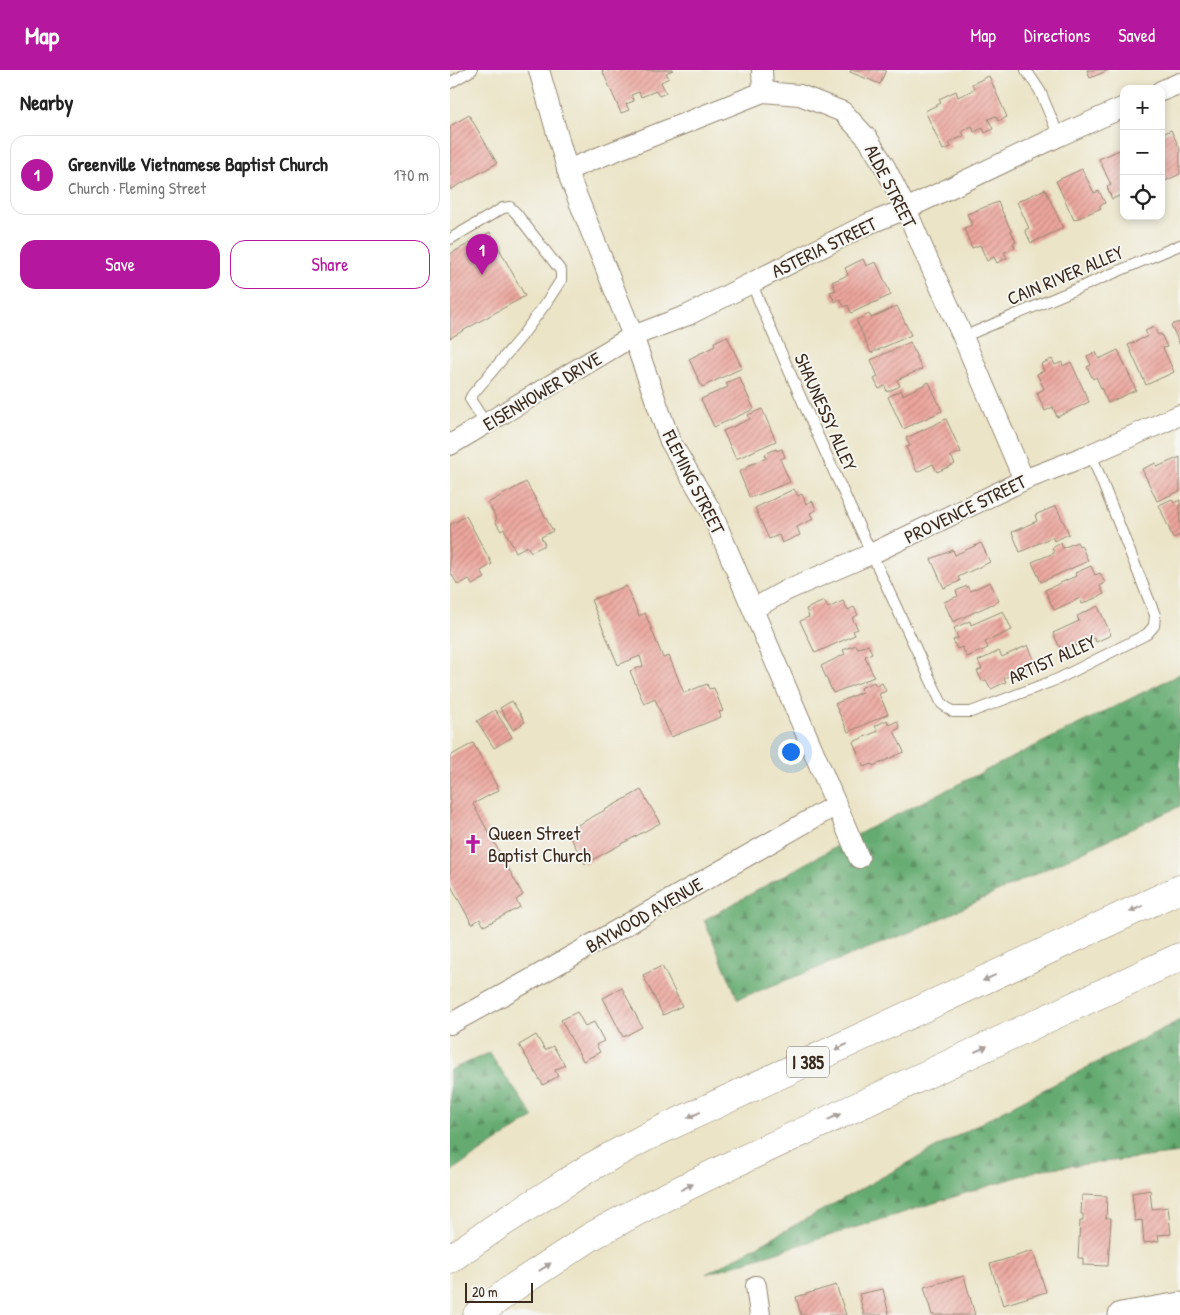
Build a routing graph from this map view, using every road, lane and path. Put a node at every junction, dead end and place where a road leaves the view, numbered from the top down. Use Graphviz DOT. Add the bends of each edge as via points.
graph roads {
  1 [pos="472,70"];
  2 [pos="539,70"];
  3 [pos="762,70"];
  4 [pos="1026,70"];
  5 [pos="450,83"];
  6 [pos="1180,83"];
  7 [pos="1165,89"];
  8 [pos="763,92"];
  9 [pos="1120,110"];
  10 [pos="1059,136"];
  11 [pos="567,170"];
  12 [pos="906,210"];
  13 [pos="450,239"];
  14 [pos="1180,245"];
  15 [pos="751,282"];
  16 [pos="633,336"];
  17 [pos="964,337"];
  18 [pos="1180,415"];
  19 [pos="486,424"];
  20 [pos="450,445"];
  21 [pos="1091,454"];
  22 [pos="1024,480"];
  23 [pos="871,554"];
  24 [pos="754,610"];
  25 [pos="836,805"];
  26 [pos="860,858"];
  27 [pos="1180,889"];
  28 [pos="1180,957"];
  29 [pos="450,1024"];
  30 [pos="450,1259"];
  31 [pos="756,1286"];
  32 [pos="1180,1305"];
  33 [pos="477,1315"];
  34 [pos="760,1315"];
  35 [pos="1121,1315"];
  1 -- 5 [label="lane"];
  2 -- 11 [label="street, FLEMING STREET"];
  3 -- 8 [label="street"];
  4 -- 10 [label="lane" via="1040,91"];
  6 -- 7 [label="street"];
  8 -- 11 [label="street, ALDE STREET"];
  8 -- 12 [label="street, ALDE STREET" via="800,95 843,112 868,139"];
  9 -- 10 [label="street, ASTERIA STREET"];
  10 -- 12 [label="street, ASTERIA STREET"];
  11 -- 16 [label="street, FLEMING STREET"];
  12 -- 15 [label="street, ASTERIA STREET" via="868,224"];
  12 -- 17 [label="street, ALDE STREET"];
  13 -- 19 [label="lane" via="510,207 561,271 561,280 546,303 470,399"];
  14 -- 17 [label="lane, CAIN RIVER ALLEY"];
  15 -- 16 [label="street, ASTERIA STREET" via="688,315"];
  15 -- 23 [label="lane, SHAUNESSY ALLEY"];
  16 -- 19 [label="street, EISENHOWER DRIVE"];
  16 -- 24 [label="street, FLEMING STREET" via="670,441 710,509"];
  17 -- 22 [label="street, ALDE STREET"];
  18 -- 21 [label="street, PROVENCE STREET"];
  19 -- 20 [label="street, EISENHOWER DRIVE"];
  21 -- 22 [label="street, PROVENCE STREET"];
  21 -- 23 [label="lane, ARTIST ALLEY" via="1156,615 1154,626 1147,634 1058,679 971,712 953,712 942,704"];
  22 -- 23 [label="street, PROVENCE STREET"];
  23 -- 24 [label="street, PROVENCE STREET" via="787,590"];
  24 -- 25 [label="street, FLEMING STREET"];
  25 -- 26 [label="street, FLEMING STREET"];
  25 -- 29 [label="street, BAYWOOD AVENUE"];
  27 -- 30 [label="highway, I 385, one-way" via="648,1136 588,1168"];
  33 -- 28 [label="highway, one-way" via="514,1286 592,1236 649,1205"];
  31 -- 34 [label="street"];
  32 -- 35 [label="street"];
}
